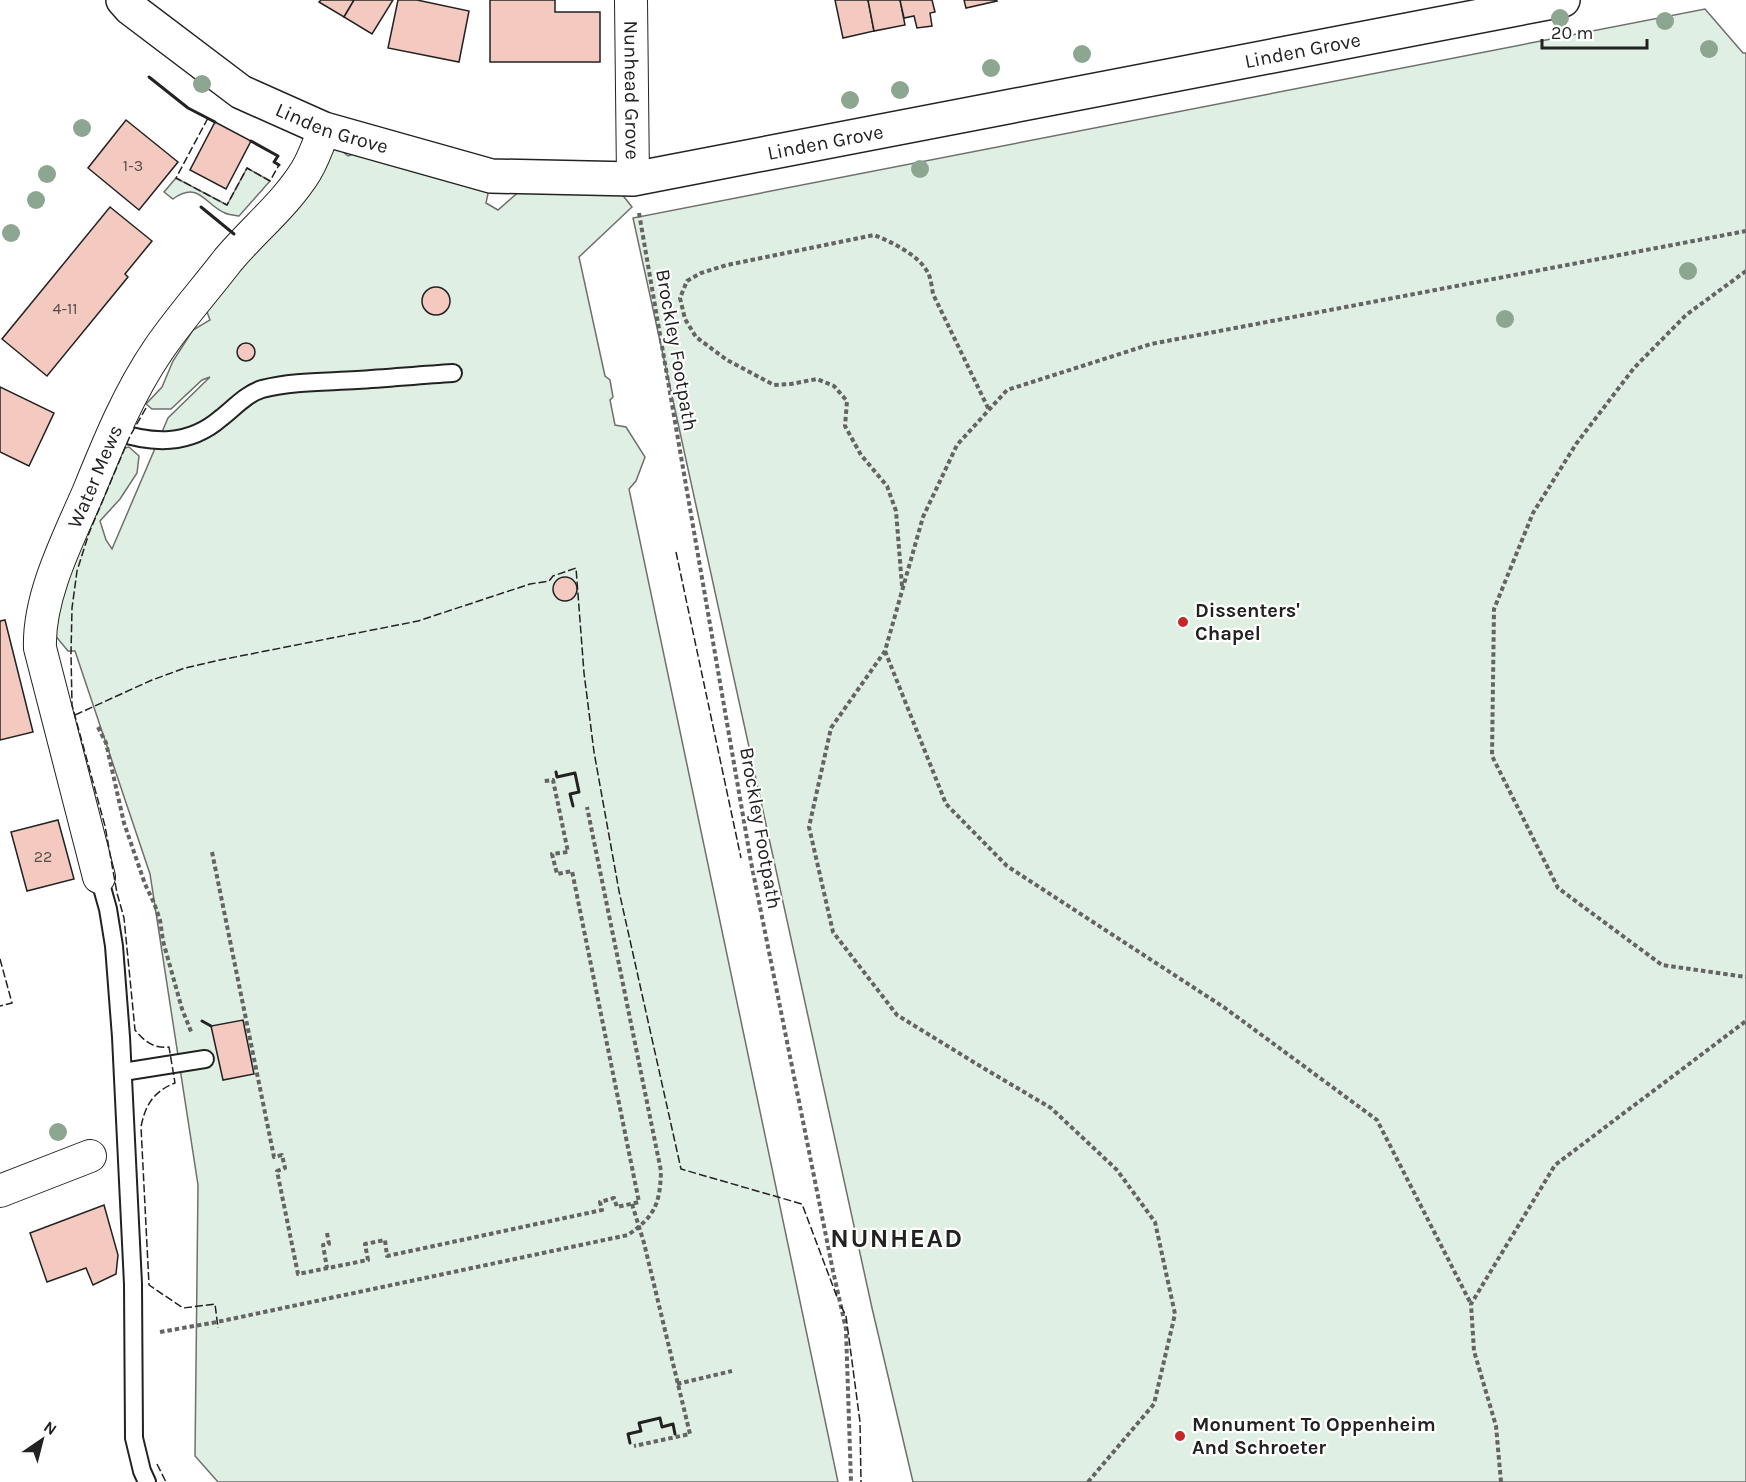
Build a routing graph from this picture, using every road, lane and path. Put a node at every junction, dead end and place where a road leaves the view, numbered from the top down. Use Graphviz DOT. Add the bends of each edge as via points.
graph roads {
  1 [pos="123,0"];
  2 [pos="631,0"];
  3 [pos="1563,0"];
  4 [pos="324,129"];
  5 [pos="633,179"];
  6 [pos="1746,231"];
  7 [pos="1746,271"];
  8 [pos="453,373"];
  9 [pos="989,410"];
  10 [pos="114,431"];
  11 [pos="902,589"];
  12 [pos="885,651"];
  13 [pos="96,724"];
  14 [pos="544,782"];
  15 [pos="587,807"];
  16 [pos="212,852"];
  17 [pos="99,877"];
  18 [pos="1746,977"];
  19 [pos="1746,1021"];
  20 [pos="205,1059"];
  21 [pos="123,1071"];
  22 [pos="90,1156"];
  23 [pos="0,1191"];
  24 [pos="632,1204"];
  25 [pos="639,1228"];
  26 [pos="327,1233"];
  27 [pos="327,1268"];
  28 [pos="1471,1304"];
  29 [pos="134,1336"];
  30 [pos="732,1371"];
  31 [pos="677,1384"];
  32 [pos="634,1446"];
  33 [pos="147,1482"];
  34 [pos="851,1482"];
  35 [pos="1088,1482"];
  36 [pos="1501,1482"];
  1 -- 4 [label="street, Linden Grove" via="241,92"];
  2 -- 5 [label="street, Nunhead Grove"];
  3 -- 5 [label="street, Linden Grove"];
  4 -- 5 [label="street, Linden Grove" via="491,176"];
  4 -- 10 [label="street, Water Mews" via="306,171 293,189 231,257 159,348"];
  5 -- 34 [label="path, Brockley Footpath" via="751,862 846,1329"];
  6 -- 9 [label="path" via="1152,344 1007,390"];
  7 -- 18 [label="path" via="1686,315 1634,368 1576,444 1533,513 1494,609 1492,756 1558,888 1662,965"];
  8 -- 10 [label="lane" via="291,384 260,390 240,401 207,430 172,441 152,441"];
  9 -- 11 [label="path" via="957,445 923,517"];
  9 -- 11 [label="path" via="933,294 928,273 893,243 874,236 727,265 687,281 680,298 685,319 696,337 727,360 774,384 817,379 834,386 847,401 845,426 861,455 887,486 896,511"];
  10 -- 17 [label="street, Water Mews" via="54,575 39,631 40,648"];
  11 -- 12 [label="path"];
  12 -- 28 [label="path" via="946,804 1007,866 1224,1008 1377,1120"];
  12 -- 35 [label="path" via="831,728 809,827 833,932 897,1015 1051,1107 1117,1170 1155,1222 1175,1314 1154,1404"];
  13 -- 20 [label="path" via="106,743 124,823 160,920 182,1009"];
  14 -- 24 [label="path" via="553,780 568,852 552,854 557,874 572,871 639,1202"];
  15 -- 25 [label="path" via="661,1171 655,1209"];
  16 -- 27 [label="path" via="274,1157 282,1155 285,1168 277,1171 298,1274"];
  17 -- 21 [label="lane" via="114,946"];
  19 -- 28 [label="path" via="1555,1166"];
  20 -- 21 [label="lane"];
  21 -- 29 [label="lane"];
  22 -- 23 [label="street"];
  24 -- 25 [label="path"];
  24 -- 27 [label="path" via="617,1207 614,1198 600,1202 602,1210 387,1256 385,1240 365,1244 368,1260"];
  25 -- 29 [label="path" via="605,1240"];
  25 -- 31 [label="path"];
  26 -- 27 [label="path" via="329,1244 323,1245"];
  28 -- 36 [label="path" via="1474,1351 1496,1426"];
  29 -- 33 [label="lane" via="134,1438"];
  30 -- 31 [label="path"];
  31 -- 32 [label="path" via="690,1434"];
}
